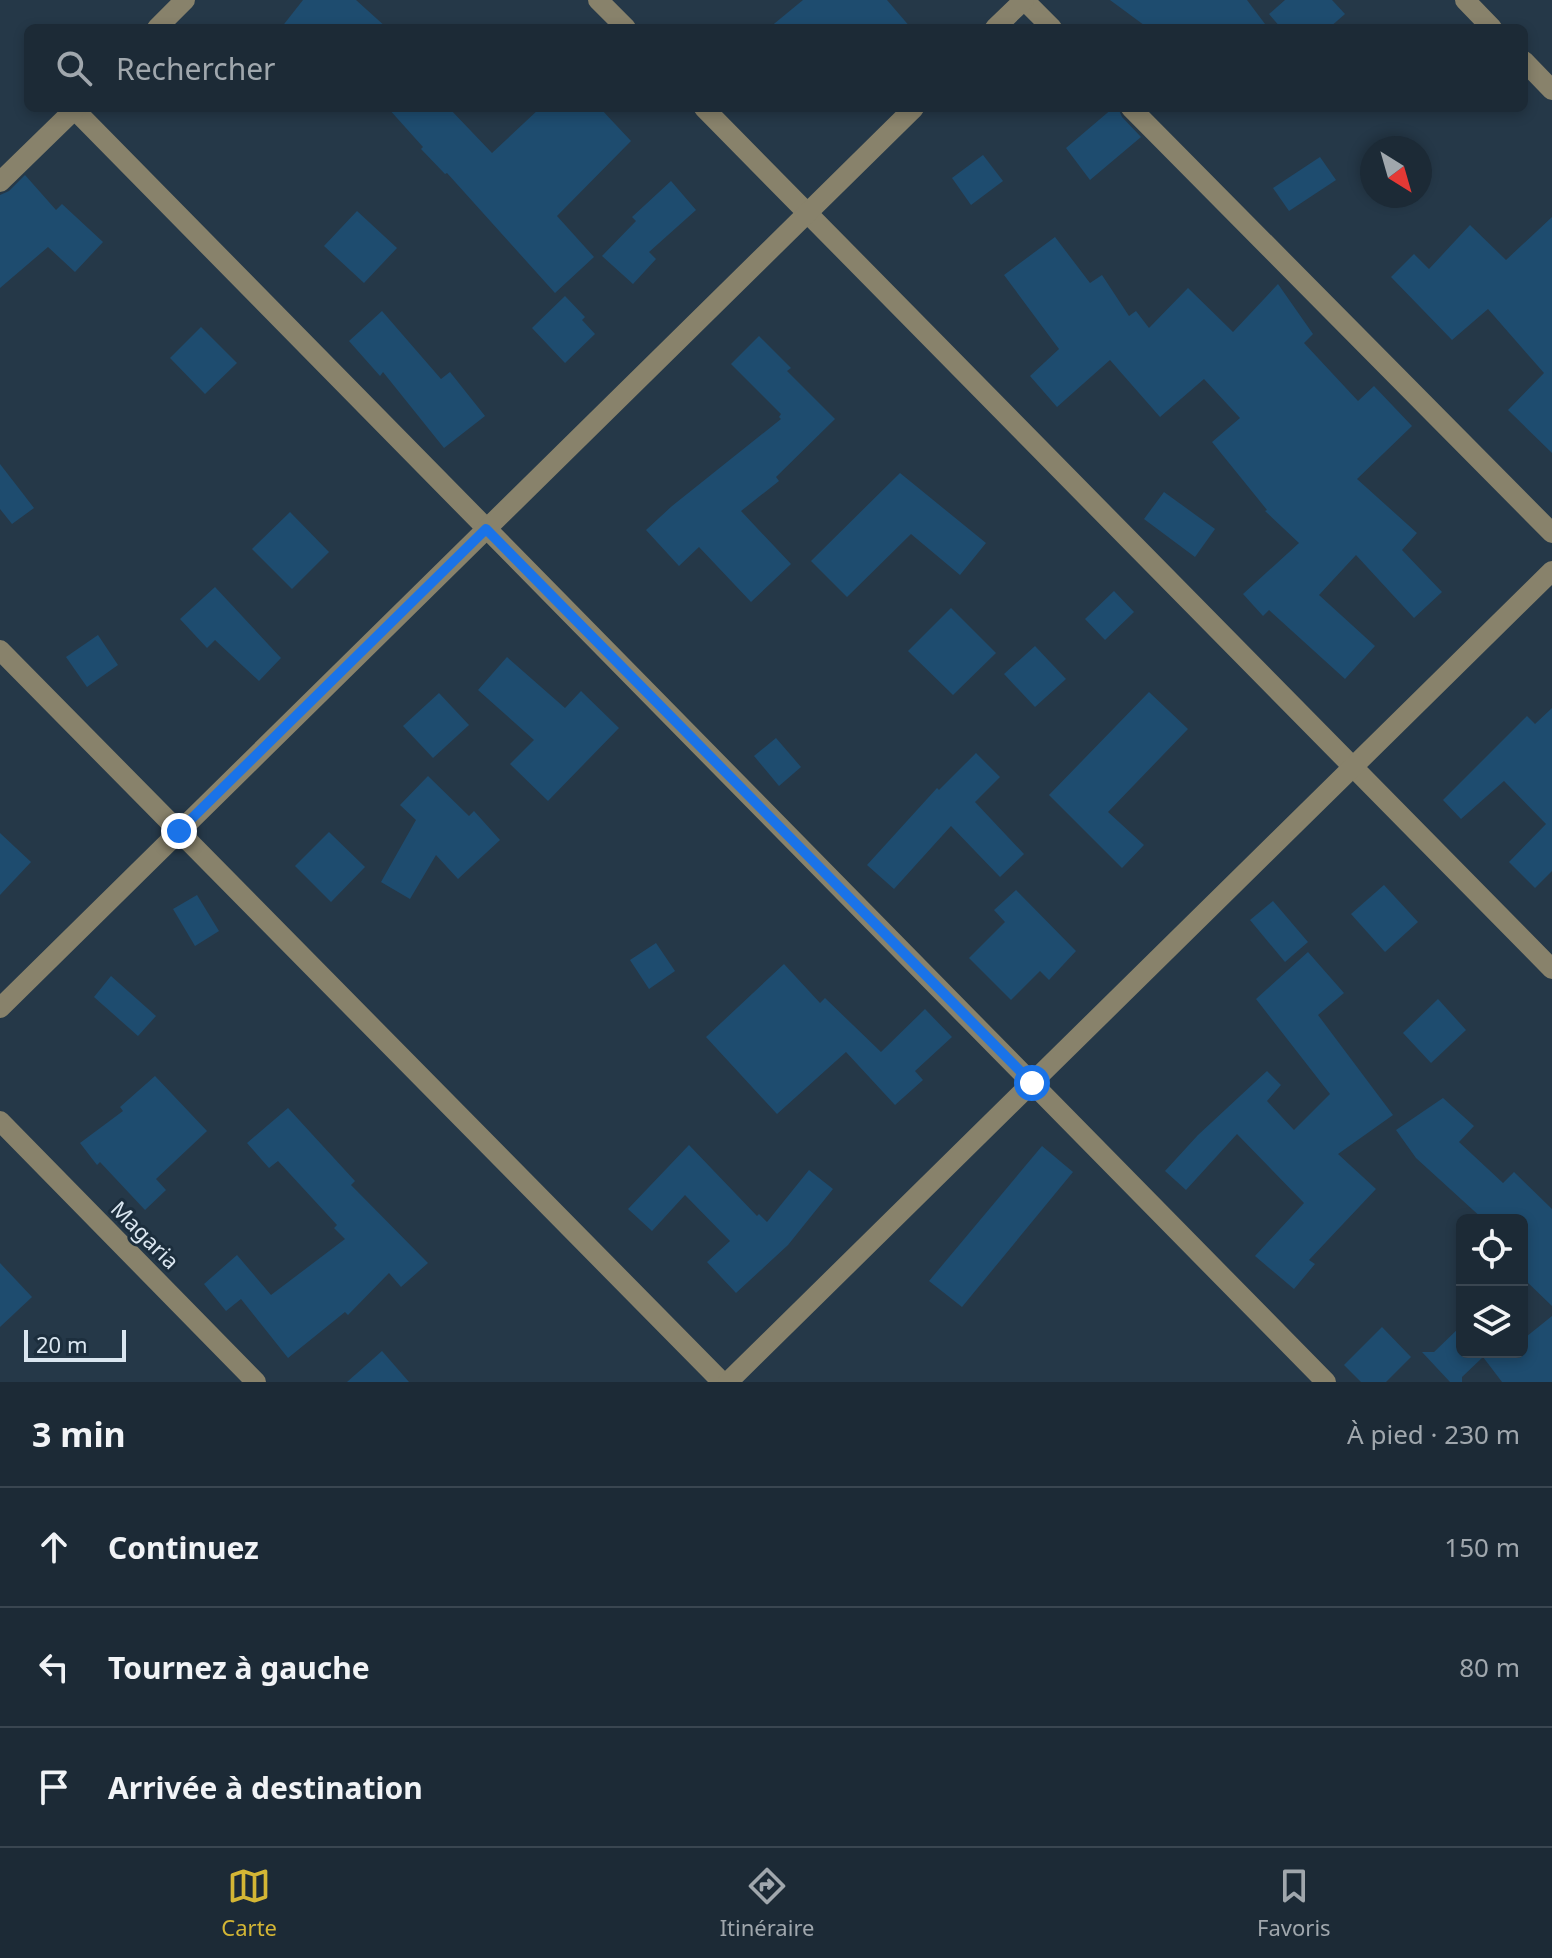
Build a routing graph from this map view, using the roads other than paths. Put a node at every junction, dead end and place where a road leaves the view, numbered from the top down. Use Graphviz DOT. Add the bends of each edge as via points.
graph roads {
  1 [pos="185,0"];
  2 [pos="598,0"];
  3 [pos="1024,0"];
  4 [pos="1465,0"];
  5 [pos="161,24"];
  6 [pos="622,24"];
  7 [pos="999,24"];
  8 [pos="1048,24"];
  9 [pos="1488,24"];
  10 [pos="1528,65"];
  11 [pos="1552,90"];
  12 [pos="72,112"];
  13 [pos="78,112"];
  14 [pos="708,112"];
  15 [pos="910,112"];
  16 [pos="1135,112"];
  17 [pos="0,182"];
  18 [pos="807,213"];
  19 [pos="486,529"];
  20 [pos="1552,533"];
  21 [pos="1552,571"];
  22 [pos="0,650"];
  23 [pos="1353,767"];
  24 [pos="179,831"];
  25 [pos="1552,969"];
  26 [pos="0,1008"];
  27 [pos="1032,1083"];
  28 [pos="0,1121"];
  29 [pos="256,1382"];
  30 [pos="722,1382"];
  31 [pos="728,1382"];
  32 [pos="1326,1382"];
  1 -- 5 [label="street"];
  2 -- 6 [label="street"];
  3 -- 7 [label="street"];
  3 -- 8 [label="street"];
  4 -- 9 [label="street"];
  10 -- 11 [label="street"];
  12 -- 17 [label="street"];
  13 -- 19 [label="street"];
  14 -- 18 [label="street"];
  15 -- 18 [label="street"];
  16 -- 20 [label="street"];
  18 -- 19 [label="street"];
  18 -- 23 [label="street"];
  19 -- 24 [label="street"];
  19 -- 27 [label="street"];
  21 -- 23 [label="street"];
  22 -- 24 [label="street"];
  23 -- 25 [label="street"];
  23 -- 27 [label="street"];
  24 -- 26 [label="street"];
  24 -- 30 [label="street"];
  27 -- 31 [label="street"];
  27 -- 32 [label="street"];
  28 -- 29 [label="street, Magaria"];
}
